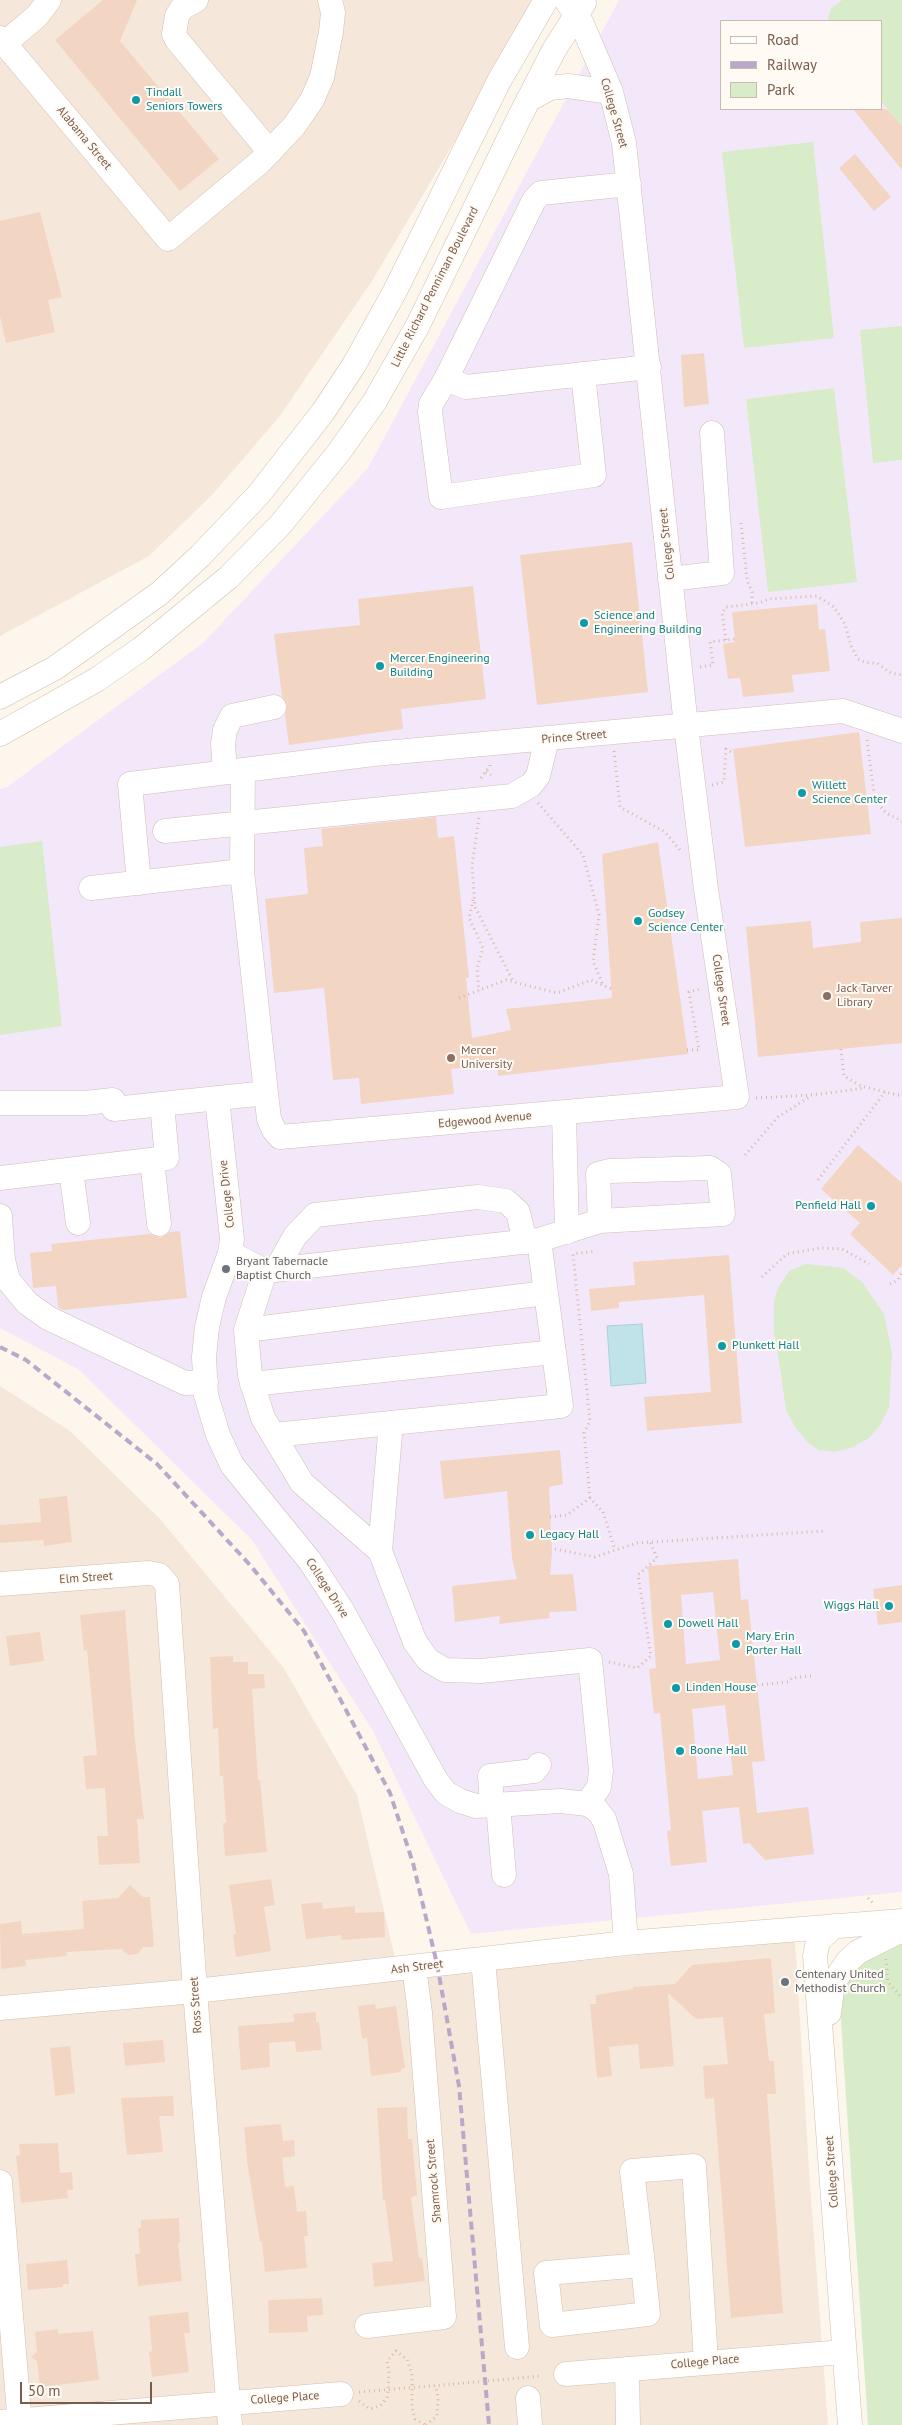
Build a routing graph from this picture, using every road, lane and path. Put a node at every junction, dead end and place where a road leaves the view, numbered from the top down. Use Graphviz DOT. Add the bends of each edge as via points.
graph roads {
  1 [pos="49,0"];
  2 [pos="196,0"];
  3 [pos="330,0"];
  4 [pos="546,0"];
  5 [pos="576,5"];
  6 [pos="2,41"];
  7 [pos="611,92"];
  8 [pos="528,100"];
  9 [pos="270,152"];
  10 [pos="629,184"];
  11 [pos="648,367"];
  12 [pos="583,374"];
  13 [pos="446,379"];
  14 [pos="712,433"];
  15 [pos="740,514"];
  16 [pos="670,579"];
  17 [pos="752,603"];
  18 [pos="735,639"];
  19 [pos="726,640"];
  20 [pos="695,668"];
  21 [pos="902,675"];
  22 [pos="0,697"];
  23 [pos="274,707"];
  24 [pos="686,726"];
  25 [pos="902,731"];
  26 [pos="866,732"];
  27 [pos="612,733"];
  28 [pos="0,734"];
  29 [pos="546,739"];
  30 [pos="489,744"];
  31 [pos="733,753"];
  32 [pos="234,771"];
  33 [pos="486,772"];
  34 [pos="694,788"];
  35 [pos="520,792"];
  36 [pos="478,798"];
  37 [pos="902,821"];
  38 [pos="242,824"];
  39 [pos="165,831"];
  40 [pos="683,852"];
  41 [pos="242,871"];
  42 [pos="139,882"];
  43 [pos="91,888"];
  44 [pos="474,895"];
  45 [pos="513,982"];
  46 [pos="720,983"];
  47 [pos="603,985"];
  48 [pos="612,989"];
  49 [pos="479,990"];
  50 [pos="459,998"];
  51 [pos="841,1049"];
  52 [pos="688,1050"];
  53 [pos="865,1088"];
  54 [pos="886,1092"];
  55 [pos="266,1093"];
  56 [pos="812,1095"];
  57 [pos="902,1096"];
  58 [pos="737,1097"];
  59 [pos="217,1098"];
  60 [pos="0,1103"];
  61 [pos="162,1104"];
  62 [pos="564,1114"];
  63 [pos="745,1155"];
  64 [pos="152,1160"];
  65 [pos="71,1170"];
  66 [pos="0,1178"];
  67 [pos="818,1180"];
  68 [pos="0,1216"];
  69 [pos="600,1221"];
  70 [pos="78,1223"];
  71 [pos="159,1224"];
  72 [pos="567,1232"];
  73 [pos="532,1241"];
  74 [pos="596,1251"];
  75 [pos="230,1253"];
  76 [pos="869,1264"];
  77 [pos="271,1270"];
  78 [pos="902,1272"];
  79 [pos="762,1277"];
  80 [pos="890,1284"];
  81 [pos="546,1293"];
  82 [pos="246,1330"];
  83 [pos="554,1352"];
  84 [pos="206,1382"];
  85 [pos="252,1384"];
  86 [pos="392,1423"];
  87 [pos="274,1435"];
  88 [pos="590,1498"];
  89 [pos="550,1517"];
  90 [pos="824,1531"];
  91 [pos="650,1542"];
  92 [pos="555,1549"];
  93 [pos="615,1550"];
  94 [pos="380,1551"];
  95 [pos="0,1584"];
  96 [pos="167,1584"];
  97 [pos="590,1660"];
  98 [pos="811,1676"];
  99 [pos="757,1684"];
  100 [pos="539,1765"];
  101 [pos="587,1804"];
  102 [pos="495,1805"];
  103 [pos="504,1875"];
  104 [pos="902,1921"];
  105 [pos="834,1926"];
  106 [pos="902,1930"];
  107 [pos="626,1943"];
  108 [pos="483,1959"];
  109 [pos="414,1967"];
  110 [pos="195,1991"];
  111 [pos="0,2008"];
  112 [pos="824,2060"];
  113 [pos="0,2182"];
  114 [pos="643,2265"];
  115 [pos="367,2326"];
  116 [pos="518,2347"];
  117 [pos="844,2352"];
  118 [pos="706,2362"];
  119 [pos="627,2369"];
  120 [pos="566,2374"];
  121 [pos="541,2376"];
  122 [pos="436,2386"];
  123 [pos="410,2388"];
  124 [pos="388,2390"];
  125 [pos="346,2393"];
  126 [pos="528,2398"];
  127 [pos="229,2414"];
  128 [pos="13,2423"];
  129 [pos="425,2425"];
  130 [pos="530,2425"];
  131 [pos="628,2425"];
  132 [pos="850,2425"];
  1 -- 6 [label="street" via="24,28"];
  2 -- 9 [label="street" via="182,8 174,34"];
  3 -- 9 [label="street" via="333,13 331,32 322,76 312,100"];
  4 -- 22 [label="street" via="499,81 374,329 323,412 259,494 160,593 55,668"];
  5 -- 7 [label="street, College Street"];
  5 -- 8 [label="street, Little Richard Penniman Boulevard"];
  6 -- 9 [label="street, Alabama Street" via="168,239"];
  7 -- 8 [label="street" via="559,87 550,88"];
  7 -- 10 [label="street, College Street" via="624,143"];
  8 -- 28 [label="street, Little Richard Penniman Boulevard" via="418,325 374,401 339,452 281,524 229,577 142,649 59,703"];
  10 -- 11 [label="street, College Street"];
  10 -- 13 [label="street" via="541,193 534,200"];
  11 -- 12 [label="street"];
  11 -- 16 [label="street, College Street"];
  12 -- 13 [label="street" via="466,387"];
  12 -- 13 [label="street" via="594,475 441,497 430,412 431,404"];
  14 -- 16 [label="street" via="722,573"];
  15 -- 17 [label="path"];
  16 -- 24 [label="street, College Street"];
  17 -- 19 [label="path" via="723,609"];
  17 -- 21 [label="path" via="817,596 834,607 845,624 858,659"];
  18 -- 19 [label="path"];
  19 -- 20 [label="path" via="710,642 713,665"];
  23 -- 32 [label="street" via="232,716 223,744"];
  24 -- 25 [label="street, Prince Street" via="843,711"];
  24 -- 27 [label="street, Prince Street"];
  24 -- 34 [label="street, College Street"];
  26 -- 37 [label="path" via="875,800 886,813"];
  27 -- 29 [label="street, Prince Street"];
  27 -- 40 [label="path" via="620,808 665,832"];
  29 -- 30 [label="street, Prince Street"];
  29 -- 35 [label="street" via="538,776 532,785"];
  30 -- 32 [label="street, Prince Street"];
  30 -- 33 [label="path" via="490,766"];
  31 -- 34 [label="path" via="726,749 724,782"];
  32 -- 38 [label="street"];
  32 -- 42 [label="street, Prince Street" via="130,784"];
  33 -- 35 [label="path"];
  33 -- 36 [label="path" via="478,782"];
  34 -- 46 [label="street, College Street"];
  35 -- 36 [label="street" via="512,796"];
  35 -- 47 [label="path" via="542,805 583,856 599,915 594,961"];
  36 -- 38 [label="street"];
  36 -- 44 [label="path" via="479,816 472,865"];
  38 -- 39 [label="street"];
  38 -- 41 [label="street"];
  41 -- 42 [label="street"];
  41 -- 55 [label="street"];
  42 -- 43 [label="street"];
  44 -- 45 [label="path" via="475,907"];
  44 -- 49 [label="path" via="469,918 483,948 477,969"];
  45 -- 47 [label="path" via="556,992 591,980"];
  45 -- 49 [label="path" via="506,980"];
  46 -- 52 [label="path" via="689,992 699,1050"];
  46 -- 58 [label="street, College Street"];
  47 -- 48 [label="path"];
  49 -- 50 [label="path"];
  51 -- 53 [label="path" via="844,1076"];
  53 -- 54 [label="path"];
  53 -- 56 [label="path"];
  54 -- 57 [label="path"];
  54 -- 67 [label="path"];
  55 -- 59 [label="street"];
  55 -- 62 [label="street, Edgewood Avenue" via="269,1119 280,1137"];
  56 -- 58 [label="path"];
  56 -- 63 [label="path" via="778,1117"];
  58 -- 62 [label="street, Edgewood Avenue"];
  59 -- 61 [label="street"];
  59 -- 75 [label="street, College Drive" via="232,1239"];
  60 -- 61 [label="street"];
  61 -- 64 [label="street" via="167,1158"];
  62 -- 72 [label="street"];
  64 -- 65 [label="street"];
  64 -- 71 [label="street"];
  65 -- 66 [label="street"];
  65 -- 70 [label="street"];
  68 -- 84 [label="street" via="8,1280 27,1303 48,1318 185,1383"];
  69 -- 69 [label="street" via="598,1174 710,1168 719,1174 723,1214"];
  69 -- 72 [label="street"];
  72 -- 73 [label="street"];
  73 -- 77 [label="street"];
  73 -- 77 [label="street" via="518,1212 506,1201 478,1197 449,1200 315,1215"];
  73 -- 81 [label="street"];
  74 -- 88 [label="path" via="573,1254 590,1421 584,1433"];
  75 -- 77 [label="street"];
  75 -- 84 [label="street, College Drive" via="207,1327"];
  76 -- 79 [label="path" via="842,1249 820,1248 787,1254"];
  77 -- 82 [label="street"];
  78 -- 80 [label="path" via="898,1280"];
  81 -- 82 [label="street"];
  81 -- 83 [label="street"];
  82 -- 85 [label="street"];
  83 -- 85 [label="street"];
  83 -- 86 [label="street" via="561,1406"];
  84 -- 102 [label="street, College Drive" via="206,1395 218,1435 232,1466 310,1561 342,1610 436,1780 446,1793 460,1801 476,1806"];
  85 -- 87 [label="street" via="263,1418"];
  86 -- 87 [label="street"];
  86 -- 94 [label="street"];
  87 -- 94 [label="street" via="302,1482"];
  88 -- 89 [label="path" via="567,1515"];
  88 -- 93 [label="path" via="602,1512"];
  90 -- 91 [label="path"];
  91 -- 93 [label="path"];
  91 -- 97 [label="path" via="657,1558 638,1575 651,1656 637,1668"];
  92 -- 93 [label="path" via="595,1557"];
  94 -- 97 [label="street" via="415,1642 428,1660 445,1670 481,1671"];
  95 -- 96 [label="street, Elm Street" via="149,1573 159,1575"];
  96 -- 110 [label="street, Ross Street"];
  97 -- 101 [label="street" via="601,1771 599,1787"];
  98 -- 99 [label="path" via="792,1678 788,1682"];
  100 -- 102 [label="street" via="534,1771 490,1776"];
  101 -- 102 [label="street, College Drive" via="561,1800"];
  101 -- 107 [label="street" via="604,1819 621,1874"];
  102 -- 103 [label="street"];
  104 -- 105 [label="street, Ash Street"];
  105 -- 107 [label="street, Ash Street"];
  105 -- 112 [label="street, College Street" via="818,1941 815,1956"];
  106 -- 112 [label="street" via="858,1952 839,1972 833,1983"];
  107 -- 108 [label="street, Ash Street"];
  108 -- 109 [label="street, Ash Street"];
  108 -- 116 [label="street"];
  109 -- 110 [label="street, Ash Street"];
  109 -- 115 [label="street, Shamrock Street" via="444,2317"];
  110 -- 111 [label="street, Ash Street"];
  110 -- 127 [label="street, Ross Street"];
  112 -- 117 [label="street, College Street"];
  113 -- 128 [label="street"];
  114 -- 118 [label="street" via="632,2171 694,2166"];
  117 -- 118 [label="street, College Place"];
  117 -- 132 [label="street, College Street"];
  118 -- 119 [label="street, College Place"];
  119 -- 120 [label="street, College Place"];
  119 -- 131 [label="street"];
  121 -- 122 [label="path, bridge"];
  122 -- 123 [label="path"];
  122 -- 129 [label="path" via="437,2416"];
  123 -- 124 [label="path"];
  123 -- 124 [label="path" via="412,2374 407,2359 396,2352 387,2361"];
  123 -- 129 [label="path" via="415,2419"];
  124 -- 125 [label="path"];
  124 -- 125 [label="path" via="387,2398 380,2406 370,2409"];
  125 -- 127 [label="street, College Place"];
  126 -- 130 [label="street"];
  127 -- 128 [label="street, College Place"];
}
